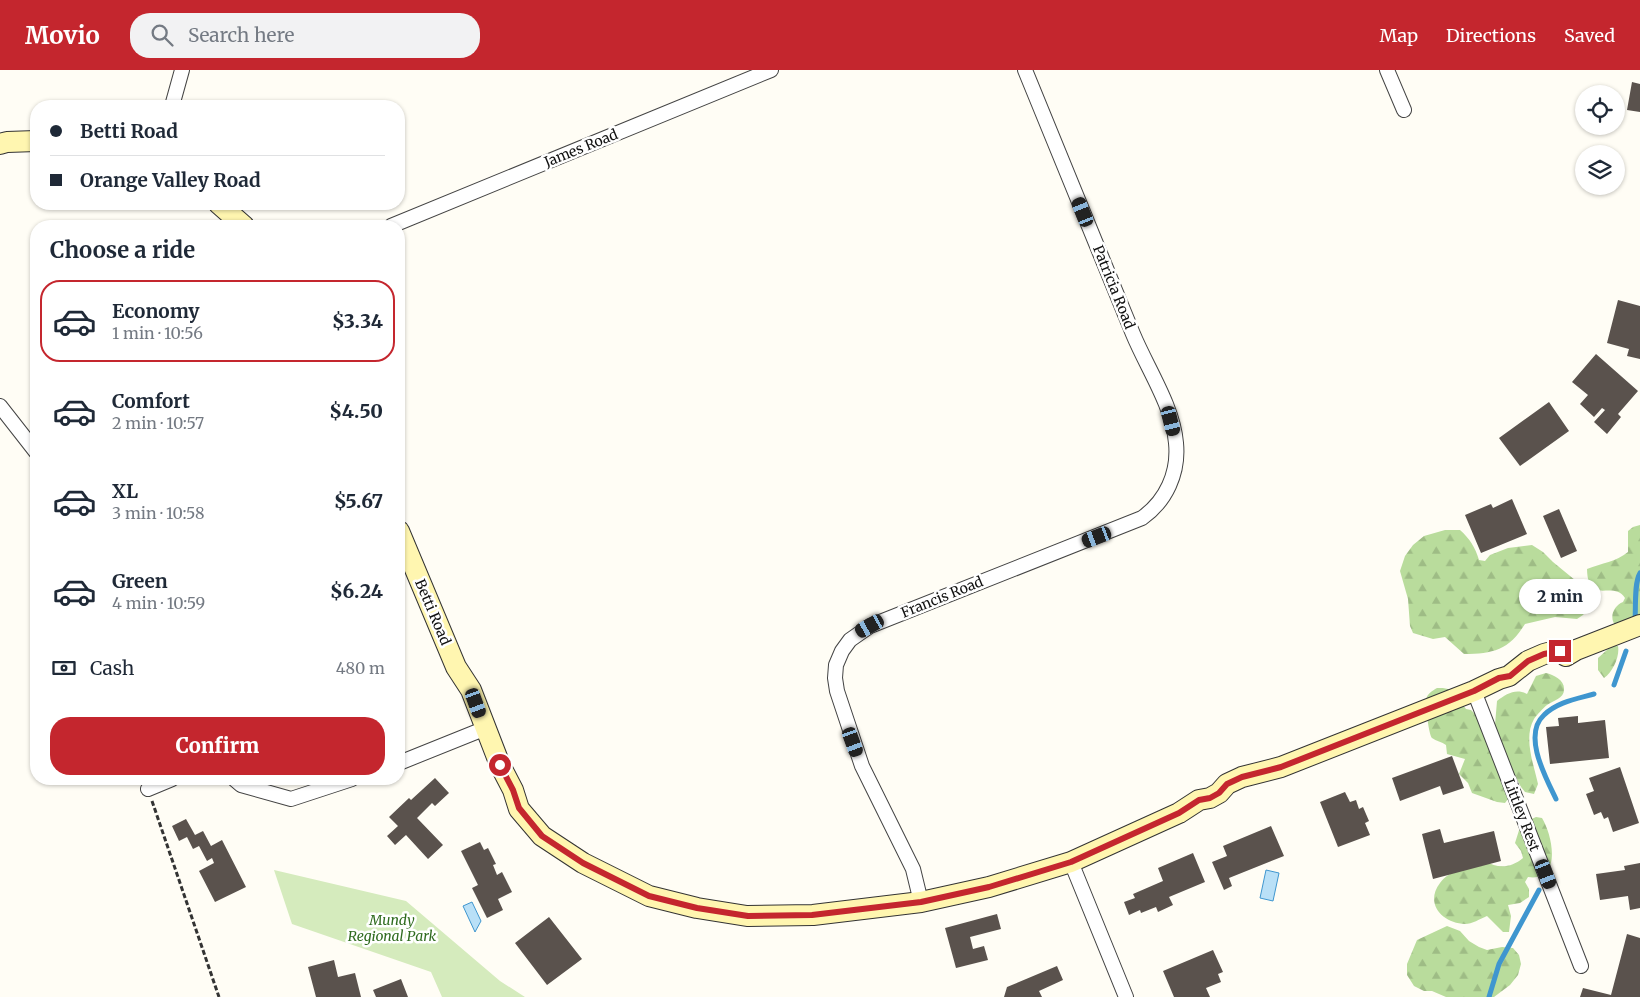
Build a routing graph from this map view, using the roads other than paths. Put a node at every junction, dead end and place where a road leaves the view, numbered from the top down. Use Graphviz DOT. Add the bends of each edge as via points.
graph roads {
  1 [pos="182,70"];
  2 [pos="771,70"];
  3 [pos="1025,70"];
  4 [pos="1387,70"];
  5 [pos="174,100"];
  6 [pos="1404,110"];
  7 [pos="30,141"];
  8 [pos="0,144"];
  9 [pos="226,210"];
  10 [pos="241,210"];
  11 [pos="237,220"];
  12 [pos="252,220"];
  13 [pos="405,220"];
  14 [pos="0,406"];
  15 [pos="30,444"];
  16 [pos="1172,480"];
  17 [pos="405,545"];
  18 [pos="1640,624"];
  19 [pos="1481,689"];
  20 [pos="481,730"];
  21 [pos="405,761"];
  22 [pos="158,785"];
  23 [pos="241,785"];
  24 [pos="333,785"];
  25 [pos="148,789"];
  26 [pos="1071,862"];
  27 [pos="921,902"];
  28 [pos="1581,966"];
  29 [pos="1126,997"];
  1 -- 5 [label="street"];
  2 -- 13 [label="street, James Road"];
  3 -- 16 [label="street, Patricia Road" via="1171,421 1177,457"];
  4 -- 6 [label="street"];
  7 -- 8 [label="street"];
  9 -- 11 [label="street"];
  10 -- 12 [label="street"];
  14 -- 15 [label="street"];
  16 -- 27 [label="street, Francis Road" via="1160,501 1142,518 870,626 850,640 842,651 835,678 841,705 862,766 914,869"];
  17 -- 20 [label="street, Betti Road" via="456,666 471,690"];
  18 -- 19 [label="street, Betti Road" via="1576,650 1563,659 1537,667 1511,684"];
  19 -- 26 [label="street, Betti Road" via="1281,767 1208,808 1179,813"];
  19 -- 28 [label="street, Littley Rest"];
  20 -- 21 [label="street"];
  20 -- 27 [label="street, Betti Road" via="519,808 542,836 583,863 649,896 748,916 812,915"];
  22 -- 25 [label="street"];
  23 -- 24 [label="street" via="290,799"];
  26 -- 27 [label="street, Betti Road" via="989,887"];
  26 -- 29 [label="street"];
}
